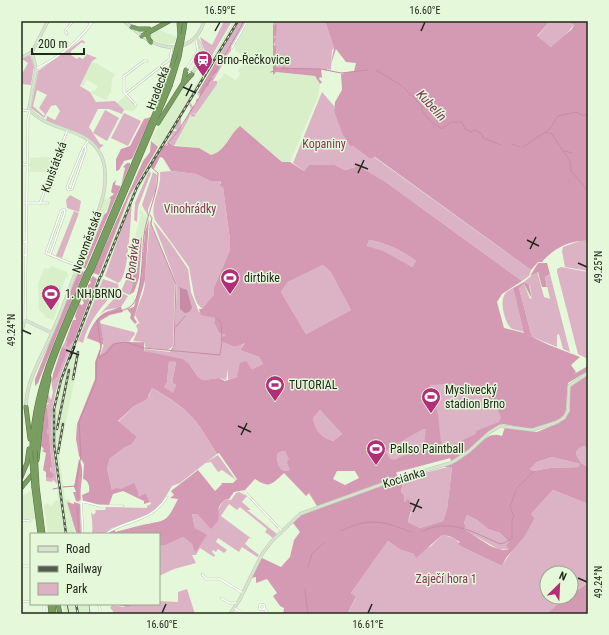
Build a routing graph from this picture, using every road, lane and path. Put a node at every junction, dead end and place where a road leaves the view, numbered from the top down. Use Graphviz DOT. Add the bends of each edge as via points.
graph roads {
  1 [pos="48,21"];
  2 [pos="73,21"];
  3 [pos="87,21"];
  4 [pos="93,21"];
  5 [pos="124,21"];
  6 [pos="165,21"];
  7 [pos="169,21"];
  8 [pos="179,21"];
  9 [pos="183,21"];
  10 [pos="204,21"];
  11 [pos="247,21"];
  12 [pos="91,24"];
  13 [pos="132,27"];
  14 [pos="182,29"];
  15 [pos="148,32"];
  16 [pos="67,34"];
  17 [pos="142,36"];
  18 [pos="196,38"];
  19 [pos="151,42"];
  20 [pos="172,47"];
  21 [pos="232,48"];
  22 [pos="32,52"];
  23 [pos="21,58"];
  24 [pos="147,61"];
  25 [pos="36,69"];
  26 [pos="186,70"];
  27 [pos="192,74"];
  28 [pos="182,84"];
  29 [pos="168,86"];
  30 [pos="126,94"];
  31 [pos="136,105"];
  32 [pos="21,110"];
  33 [pos="30,111"];
  34 [pos="67,131"];
  35 [pos="89,140"];
  36 [pos="148,140"];
  37 [pos="85,146"];
  38 [pos="138,159"];
  39 [pos="21,163"];
  40 [pos="27,165"];
  41 [pos="21,203"];
  42 [pos="26,203"];
  43 [pos="48,203"];
  44 [pos="40,204"];
  45 [pos="21,242"];
  46 [pos="26,242"];
  47 [pos="21,255"];
  48 [pos="26,255"];
  49 [pos="50,255"];
  50 [pos="78,266"];
  51 [pos="89,272"];
  52 [pos="21,287"];
  53 [pos="25,288"];
  54 [pos="23,320"];
  55 [pos="52,333"];
  56 [pos="21,334"];
  57 [pos="57,349"];
  58 [pos="588,373"];
  59 [pos="26,407"];
  60 [pos="34,421"];
  61 [pos="30,441"];
  62 [pos="37,460"];
  63 [pos="32,462"];
  64 [pos="31,476"];
  65 [pos="21,477"];
  66 [pos="22,487"];
  67 [pos="36,487"];
  68 [pos="244,491"];
  69 [pos="167,497"];
  70 [pos="123,506"];
  71 [pos="21,520"];
  72 [pos="30,521"];
  73 [pos="282,531"];
  74 [pos="42,533"];
  75 [pos="83,533"];
  76 [pos="106,533"];
  77 [pos="202,574"];
  78 [pos="243,593"];
  79 [pos="221,598"];
  80 [pos="21,600"];
  81 [pos="238,604"];
  82 [pos="234,608"];
  83 [pos="264,608"];
  84 [pos="21,614"];
  85 [pos="230,614"];
  86 [pos="244,614"];
  87 [pos="268,614"];
  1 -- 22 [label="street"];
  2 -- 16 [label="street" via="65,31"];
  3 -- 12 [label="street"];
  4 -- 12 [label="street"];
  5 -- 13 [label="street"];
  6 -- 15 [label="highway"];
  7 -- 15 [label="highway"];
  8 -- 14 [label="highway"];
  9 -- 14 [label="highway, Hradecká"];
  10 -- 18 [label="street"];
  11 -- 21 [label="street"];
  12 -- 25 [label="street" via="75,43 54,60"];
  13 -- 15 [label="highway"];
  13 -- 17 [label="street"];
  14 -- 29 [label="highway, Hradecká, bridge"];
  14 -- 29 [label="highway, Hradecká, bridge" via="176,66"];
  15 -- 17 [label="highway"];
  15 -- 19 [label="highway"];
  17 -- 19 [label="street"];
  18 -- 20 [label="street" via="188,44"];
  18 -- 26 [label="street" via="198,51"];
  18 -- 27 [label="street" via="203,55"];
  19 -- 20 [label="street"];
  20 -- 30 [label="street" via="170,59"];
  22 -- 23 [label="street"];
  22 -- 25 [label="street"];
  24 -- 30 [label="street" via="124,74"];
  25 -- 33 [label="street"];
  26 -- 27 [label="street"];
  26 -- 28 [label="highway"];
  27 -- 28 [label="highway"];
  28 -- 36 [label="highway"];
  29 -- 36 [label="highway, Hradecká"];
  29 -- 38 [label="highway, Hradecká"];
  30 -- 31 [label="street"];
  32 -- 33 [label="street"];
  33 -- 34 [label="street" via="55,127"];
  33 -- 40 [label="street"];
  34 -- 35 [label="street"];
  34 -- 44 [label="street, Kunštátská"];
  35 -- 37 [label="street"];
  35 -- 50 [label="street, Novoměstská" via="102,157 105,181 100,205"];
  36 -- 38 [label="highway, Hradecká"];
  37 -- 37 [label="street" via="67,187 70,191 86,149"];
  38 -- 51 [label="highway"];
  39 -- 40 [label="street"];
  40 -- 42 [label="street"];
  41 -- 42 [label="street"];
  42 -- 44 [label="street"];
  42 -- 46 [label="street"];
  43 -- 44 [label="street"];
  45 -- 46 [label="street"];
  46 -- 48 [label="street"];
  47 -- 48 [label="street"];
  48 -- 53 [label="street"];
  49 -- 49 [label="street" via="46,254 61,211 64,209 66,212"];
  49 -- 50 [label="street"];
  50 -- 55 [label="street, Novoměstská"];
  51 -- 57 [label="highway"];
  51 -- 60 [label="highway" via="46,369"];
  52 -- 53 [label="street"];
  53 -- 54 [label="street"];
  54 -- 55 [label="street"];
  54 -- 56 [label="street"];
  55 -- 59 [label="street, Novoměstská" via="29,386"];
  57 -- 62 [label="highway" via="45,399"];
  57 -- 67 [label="highway, bridge" via="40,399 36,424"];
  58 -- 73 [label="street, Kociánka" via="569,386 568,411 564,418 556,423 532,430 498,427 451,463 399,478 303,512"];
  59 -- 61 [label="highway"];
  60 -- 61 [label="highway"];
  60 -- 63 [label="highway"];
  61 -- 63 [label="highway"];
  61 -- 65 [label="highway" via="27,463"];
  63 -- 67 [label="highway, bridge"];
  64 -- 66 [label="highway"];
  67 -- 74 [label="highway"];
  68 -- 73 [label="street"];
  69 -- 76 [label="street" via="160,506 141,520"];
  70 -- 75 [label="street" via="100,506 81,501"];
  71 -- 72 [label="street"];
  73 -- 78 [label="street, Kociánka" via="259,558"];
  77 -- 78 [label="street" via="206,579 220,579"];
  78 -- 81 [label="street, Kociánka"];
  79 -- 81 [label="street" via="229,603"];
  80 -- 84 [label="street"];
  81 -- 82 [label="street, Kociánka"];
  82 -- 85 [label="street, Kociánka"];
  82 -- 86 [label="street"];
  83 -- 87 [label="street"];
}
